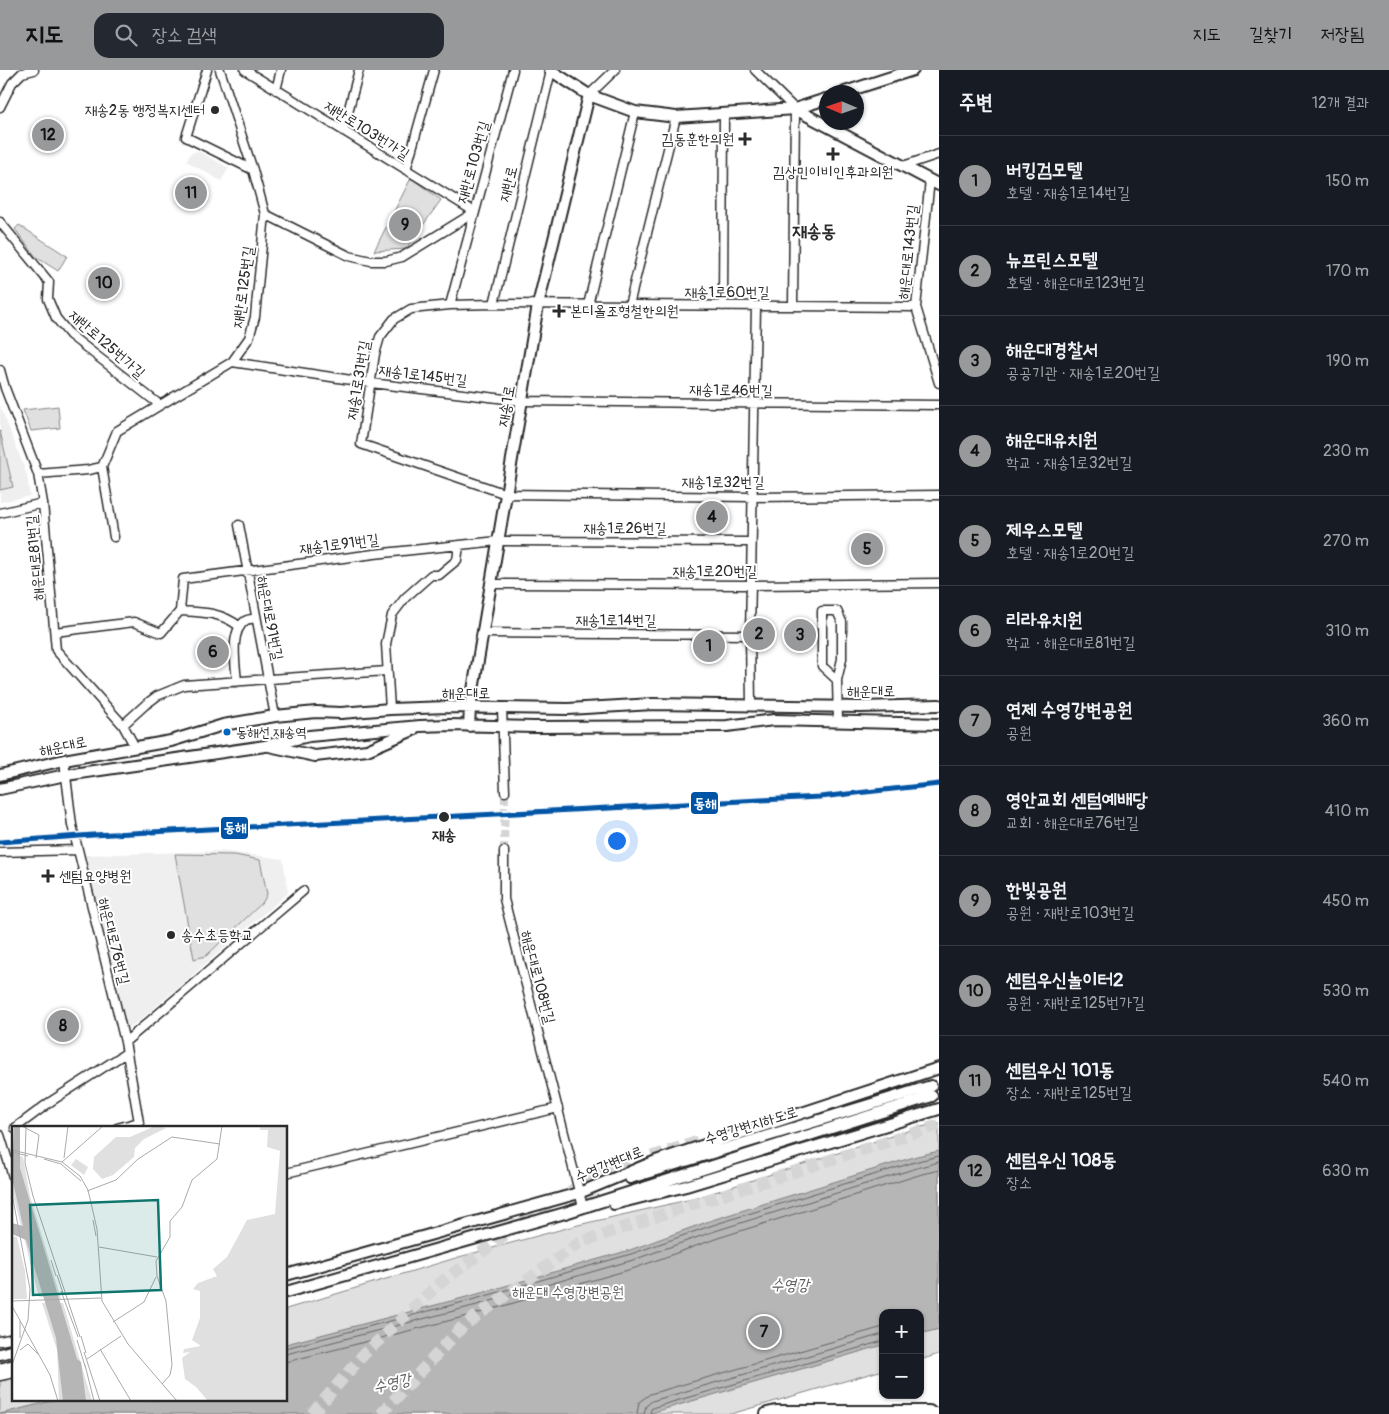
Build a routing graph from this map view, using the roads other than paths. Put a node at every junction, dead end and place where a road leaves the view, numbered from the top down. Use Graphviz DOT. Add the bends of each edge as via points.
graph roads {
  1 [pos="34,70"];
  2 [pos="207,70"];
  3 [pos="220,70"];
  4 [pos="245,70"];
  5 [pos="281,70"];
  6 [pos="358,70"];
  7 [pos="434,70"];
  8 [pos="513,70"];
  9 [pos="551,70"];
  10 [pos="615,70"];
  11 [pos="755,70"];
  12 [pos="913,70"];
  13 [pos="864,86"];
  14 [pos="276,90"];
  15 [pos="589,95"];
  16 [pos="819,101"];
  17 [pos="0,107"];
  18 [pos="795,109"];
  19 [pos="635,112"];
  20 [pos="724,115"];
  21 [pos="676,117"];
  22 [pos="343,131"];
  23 [pos="939,154"];
  24 [pos="903,166"];
  25 [pos="253,170"];
  26 [pos="406,170"];
  27 [pos="934,183"];
  28 [pos="475,212"];
  29 [pos="266,214"];
  30 [pos="0,222"];
  31 [pos="494,304"];
  32 [pos="450,305"];
  33 [pos="538,305"];
  34 [pos="588,305"];
  35 [pos="629,305"];
  36 [pos="722,306"];
  37 [pos="756,306"];
  38 [pos="793,306"];
  39 [pos="916,307"];
  40 [pos="232,362"];
  41 [pos="0,370"];
  42 [pos="370,383"];
  43 [pos="939,383"];
  44 [pos="522,401"];
  45 [pos="754,404"];
  46 [pos="160,405"];
  47 [pos="939,405"];
  48 [pos="102,467"];
  49 [pos="38,474"];
  50 [pos="506,494"];
  51 [pos="939,495"];
  52 [pos="752,497"];
  53 [pos="44,503"];
  54 [pos="0,513"];
  55 [pos="239,525"];
  56 [pos="114,537"];
  57 [pos="498,541"];
  58 [pos="751,542"];
  59 [pos="459,546"];
  60 [pos="247,570"];
  61 [pos="939,583"];
  62 [pos="491,584"];
  63 [pos="750,585"];
  64 [pos="180,611"];
  65 [pos="256,618"];
  66 [pos="240,628"];
  67 [pos="55,632"];
  68 [pos="483,633"];
  69 [pos="750,635"];
  70 [pos="387,671"];
  71 [pos="268,680"];
  72 [pos="837,680"];
  73 [pos="237,682"];
  74 [pos="752,705"];
  75 [pos="939,705"];
  76 [pos="839,706"];
  77 [pos="470,708"];
  78 [pos="502,708"];
  79 [pos="390,709"];
  80 [pos="276,716"];
  81 [pos="838,721"];
  82 [pos="939,724"];
  83 [pos="123,725"];
  84 [pos="420,726"];
  85 [pos="469,726"];
  86 [pos="502,726"];
  87 [pos="265,746"];
  88 [pos="135,747"];
  89 [pos="64,760"];
  90 [pos="0,775"];
  91 [pos="66,775"];
  92 [pos="0,789"];
  93 [pos="505,792"];
  94 [pos="78,850"];
  95 [pos="504,851"];
  96 [pos="0,852"];
  97 [pos="303,891"];
  98 [pos="125,1042"];
  99 [pos="126,1053"];
  100 [pos="939,1068"];
  101 [pos="558,1108"];
  102 [pos="939,1109"];
  103 [pos="140,1125"];
  104 [pos="17,1126"];
  105 [pos="12,1129"];
  106 [pos="1,1137"];
  107 [pos="10,1155"];
  108 [pos="12,1168"];
  109 [pos="288,1173"];
  110 [pos="579,1193"];
  111 [pos="583,1207"];
  112 [pos="288,1274"];
  113 [pos="288,1291"];
  114 [pos="934,1412"];
  115 [pos="767,1414"];
  1 -- 17 [label="street" via="22,73"];
  2 -- 25 [label="street" via="186,137"];
  3 -- 25 [label="street, 재반로125번길"];
  4 -- 14 [label="street, 재반로103번가길"];
  5 -- 14 [label="street"];
  6 -- 22 [label="street"];
  7 -- 26 [label="street"];
  8 -- 28 [label="street, 재반로103번길"];
  9 -- 15 [label="main road, 재반로"];
  9 -- 31 [label="street, 재반로"];
  10 -- 15 [label="street"];
  11 -- 18 [label="street"];
  12 -- 13 [label="main road"];
  14 -- 22 [label="street, 재반로103번가길"];
  15 -- 19 [label="main road, 재반로"];
  15 -- 33 [label="main road, 재송1로"];
  16 -- 18 [label="main road, 재반로"];
  18 -- 20 [label="main road, 재반로"];
  18 -- 24 [label="main road"];
  18 -- 38 [label="street"];
  19 -- 21 [label="main road, 재반로"];
  19 -- 34 [label="street"];
  20 -- 21 [label="main road, 재반로"];
  20 -- 36 [label="street"];
  21 -- 35 [label="street"];
  22 -- 26 [label="street, 재반로103번가길"];
  23 -- 24 [label="street"];
  24 -- 27 [label="main road"];
  25 -- 29 [label="street, 재반로125번길"];
  26 -- 28 [label="street, 재반로103번가길"];
  27 -- 39 [label="street, 해운대로143번길"];
  28 -- 29 [label="street, 재반로103번길" via="402,257 386,261 349,256"];
  28 -- 32 [label="street"];
  29 -- 40 [label="street, 재반로125번길" via="255,320 250,338"];
  30 -- 46 [label="street, 재반로125번가길" via="49,282 48,299 56,318 70,335"];
  31 -- 32 [label="street, 재송1로31번길"];
  31 -- 33 [label="street, 재송1로31번길"];
  32 -- 42 [label="street, 재송1로31번길" via="411,309 394,318 380,337"];
  33 -- 34 [label="street, 재송1로60번길"];
  33 -- 44 [label="main road, 재송1로"];
  34 -- 35 [label="street, 재송1로60번길"];
  35 -- 36 [label="street, 재송1로60번길"];
  36 -- 37 [label="street, 재송1로60번길"];
  37 -- 38 [label="street, 재송1로60번길"];
  37 -- 45 [label="street"];
  38 -- 39 [label="street, 재송1로60번길"];
  39 -- 43 [label="street, 해운대로143번길"];
  40 -- 42 [label="street, 재송1로145번길"];
  40 -- 46 [label="street, 재반로125번길"];
  41 -- 49 [label="street, 해운대로81번길"];
  42 -- 44 [label="street, 재송1로145번길"];
  42 -- 50 [label="street, 재송1로31번길" via="361,444"];
  44 -- 45 [label="street, 재송1로46번길"];
  44 -- 50 [label="main road, 재송1로"];
  45 -- 47 [label="street, 재송1로46번길"];
  45 -- 52 [label="street"];
  46 -- 48 [label="street, 재반로125번길" via="116,431"];
  48 -- 49 [label="street"];
  48 -- 56 [label="street"];
  49 -- 53 [label="street, 해운대로81번길"];
  50 -- 52 [label="street, 재송1로32번길"];
  50 -- 57 [label="main road, 재송1로"];
  51 -- 52 [label="street, 재송1로32번길"];
  52 -- 58 [label="street"];
  53 -- 54 [label="street"];
  53 -- 67 [label="street, 해운대로81번길"];
  55 -- 60 [label="street, 해운대로91번길"];
  57 -- 58 [label="street, 재송1로26번길"];
  57 -- 59 [label="street, 재송1로91번길"];
  57 -- 62 [label="main road, 재송1로"];
  58 -- 63 [label="street"];
  59 -- 60 [label="street, 재송1로91번길"];
  59 -- 70 [label="street" via="456,560 439,575 430,575 392,615 386,644"];
  60 -- 64 [label="street, 재송1로91번길" via="182,579"];
  60 -- 65 [label="street, 해운대로91번길"];
  61 -- 63 [label="street, 재송1로20번길"];
  62 -- 63 [label="street, 재송1로20번길"];
  62 -- 68 [label="main road, 재송1로"];
  63 -- 69 [label="street"];
  64 -- 66 [label="street" via="217,614"];
  64 -- 67 [label="street" via="161,633 134,622"];
  65 -- 66 [label="street" via="245,621"];
  65 -- 71 [label="street, 해운대로91번길"];
  66 -- 73 [label="street" via="236,633"];
  67 -- 83 [label="street, 해운대로81번길" via="56,650"];
  68 -- 69 [label="street, 재송1로14번길"];
  68 -- 77 [label="main road, 재송1로"];
  69 -- 74 [label="street"];
  70 -- 71 [label="street"];
  70 -- 79 [label="street"];
  71 -- 73 [label="street"];
  71 -- 80 [label="street, 해운대로91번길"];
  72 -- 72 [label="street" via="842,659 842,622 837,611 822,611 822,666"];
  72 -- 76 [label="street"];
  73 -- 83 [label="street" via="184,685 157,696"];
  74 -- 76 [label="main road, 해운대로"];
  74 -- 78 [label="main road, 해운대로"];
  75 -- 76 [label="main road, 해운대로"];
  76 -- 81 [label="street"];
  77 -- 78 [label="main road, 해운대로"];
  77 -- 79 [label="main road, 해운대로"];
  77 -- 85 [label="main road, 재송1로"];
  78 -- 86 [label="street"];
  79 -- 80 [label="main road, 해운대로"];
  80 -- 88 [label="main road, 해운대로"];
  81 -- 82 [label="main road, 해운대로"];
  81 -- 86 [label="main road, 해운대로" via="774,720 727,726"];
  83 -- 88 [label="street, 해운대로81번길"];
  84 -- 85 [label="main road, 해운대로"];
  84 -- 87 [label="main road, 해운대로" via="309,736"];
  84 -- 87 [label="main road" via="367,750 315,756"];
  85 -- 86 [label="main road, 해운대로"];
  86 -- 93 [label="street"];
  87 -- 91 [label="main road, 해운대로"];
  88 -- 89 [label="main road, 해운대로"];
  89 -- 90 [label="main road, 해운대로"];
  89 -- 91 [label="street, 해운대로76번길"];
  91 -- 92 [label="main road, 해운대로"];
  91 -- 94 [label="street, 해운대로76번길"];
  94 -- 96 [label="street"];
  94 -- 98 [label="street, 해운대로76번길"];
  95 -- 101 [label="street, 해운대로108번길" via="504,899"];
  97 -- 98 [label="street"];
  98 -- 99 [label="street, 해운대로76번길"];
  99 -- 103 [label="street, 해운대로76번길"];
  99 -- 104 [label="street"];
  100 -- 110 [label="main road, 수영강변대로" via="656,1161"];
  101 -- 109 [label="street"];
  101 -- 110 [label="street, 해운대로108번길"];
  102 -- 111 [label="main road, 수영강변대로" via="686,1186 606,1206"];
  105 -- 106 [label="street"];
  106 -- 107 [label="street"];
  107 -- 108 [label="street"];
  110 -- 111 [label="street, 해운대로108번길"];
  110 -- 111 [label="main road, 수영강변지하도로" via="932,1091"];
  110 -- 112 [label="main road, 수영강변대로"];
  111 -- 113 [label="main road"];
  114 -- 115 [label="highway"];
}
